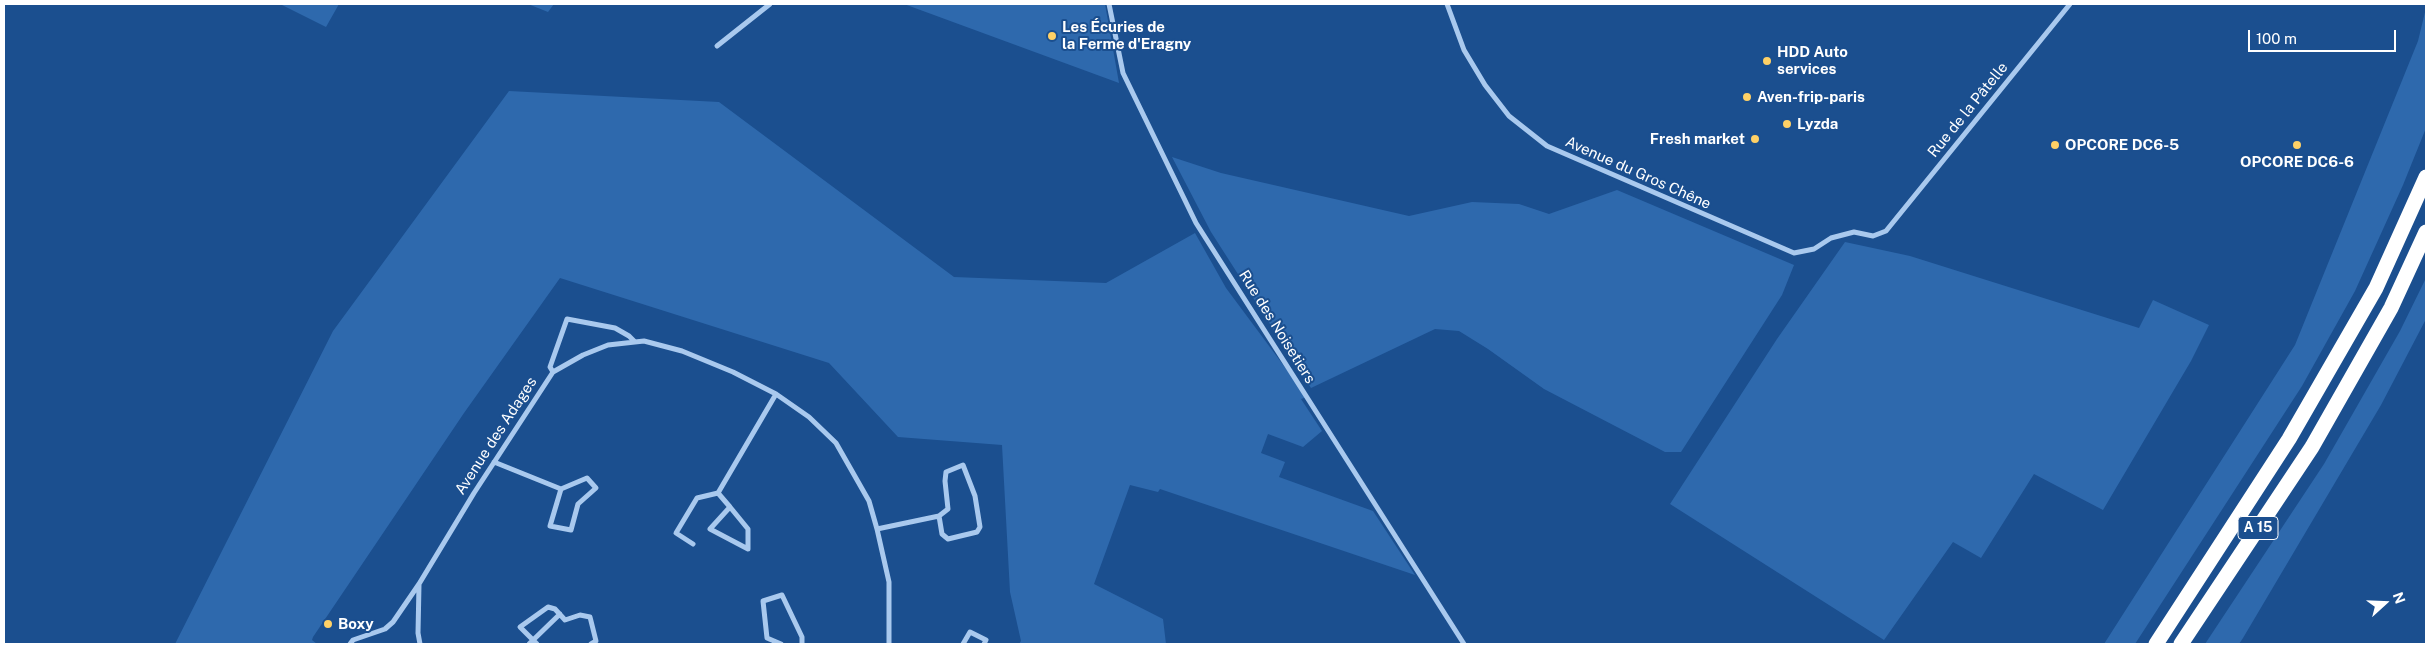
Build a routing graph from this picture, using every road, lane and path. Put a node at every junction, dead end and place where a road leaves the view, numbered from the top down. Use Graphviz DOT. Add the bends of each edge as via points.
graph roads {
  1 [pos="770,4"];
  2 [pos="1109,4"];
  3 [pos="1447,4"];
  4 [pos="2070,4"];
  5 [pos="717,46"];
  6 [pos="2426,177"];
  7 [pos="1886,231"];
  8 [pos="2426,232"];
  9 [pos="634,341"];
  10 [pos="553,372"];
  11 [pos="776,394"];
  12 [pos="494,462"];
  13 [pos="561,489"];
  14 [pos="718,493"];
  15 [pos="730,507"];
  16 [pos="939,516"];
  17 [pos="877,529"];
  18 [pos="693,544"];
  19 [pos="419,584"];
  20 [pos="560,614"];
  21 [pos="351,642"];
  22 [pos="530,642"];
  23 [pos="359,644"];
  24 [pos="420,644"];
  25 [pos="537,644"];
  26 [pos="590,644"];
  27 [pos="781,644"];
  28 [pos="802,644"];
  29 [pos="889,644"];
  30 [pos="963,644"];
  31 [pos="984,644"];
  32 [pos="1464,644"];
  33 [pos="2156,644"];
  34 [pos="2181,644"];
  1 -- 5 [label="street"];
  2 -- 32 [label="street, Rue des Noisetiers" via="1123,73 1196,223"];
  3 -- 7 [label="street, Avenue du Gros Chêne" via="1464,50 1485,85 1509,116 1546,146 1794,252 1814,249 1831,238 1854,232 1873,236"];
  4 -- 7 [label="street, Rue de la Pâtelle"];
  6 -- 33 [label="highway, A 15" via="2376,288 2289,439"];
  8 -- 34 [label="highway, A 15" via="2391,308 2312,447"];
  9 -- 10 [label="street, Avenue des Adages" via="608,345"];
  9 -- 10 [label="street" via="615,328 566,319 550,367"];
  9 -- 11 [label="street, Avenue des Adages" via="682,351"];
  10 -- 12 [label="street, Avenue des Adages"];
  11 -- 14 [label="street"];
  11 -- 17 [label="street, Avenue des Adages" via="836,443 869,501"];
  12 -- 13 [label="street"];
  12 -- 19 [label="street, Avenue des Adages"];
  13 -- 13 [label="street" via="587,478 596,488 578,504 571,530 550,526"];
  14 -- 15 [label="street"];
  14 -- 18 [label="street" via="697,498 676,533"];
  15 -- 15 [label="street" via="748,529 748,549 710,529"];
  16 -- 16 [label="street" via="948,509 946,472 963,465 976,496 980,527 977,532 948,539 942,534"];
  16 -- 17 [label="street"];
  17 -- 29 [label="street, Avenue des Adages" via="889,582"];
  19 -- 21 [label="street, Avenue des Adages" via="385,629"];
  19 -- 24 [label="street"];
  20 -- 22 [label="street"];
  20 -- 22 [label="street" via="548,607 520,627"];
  20 -- 26 [label="street" via="565,620 580,615 590,617 596,641"];
  21 -- 23 [label="street"];
  22 -- 25 [label="street"];
  27 -- 28 [label="street" via="767,638 763,602 782,595 802,637"];
  30 -- 31 [label="street" via="970,632 986,640"];
}
